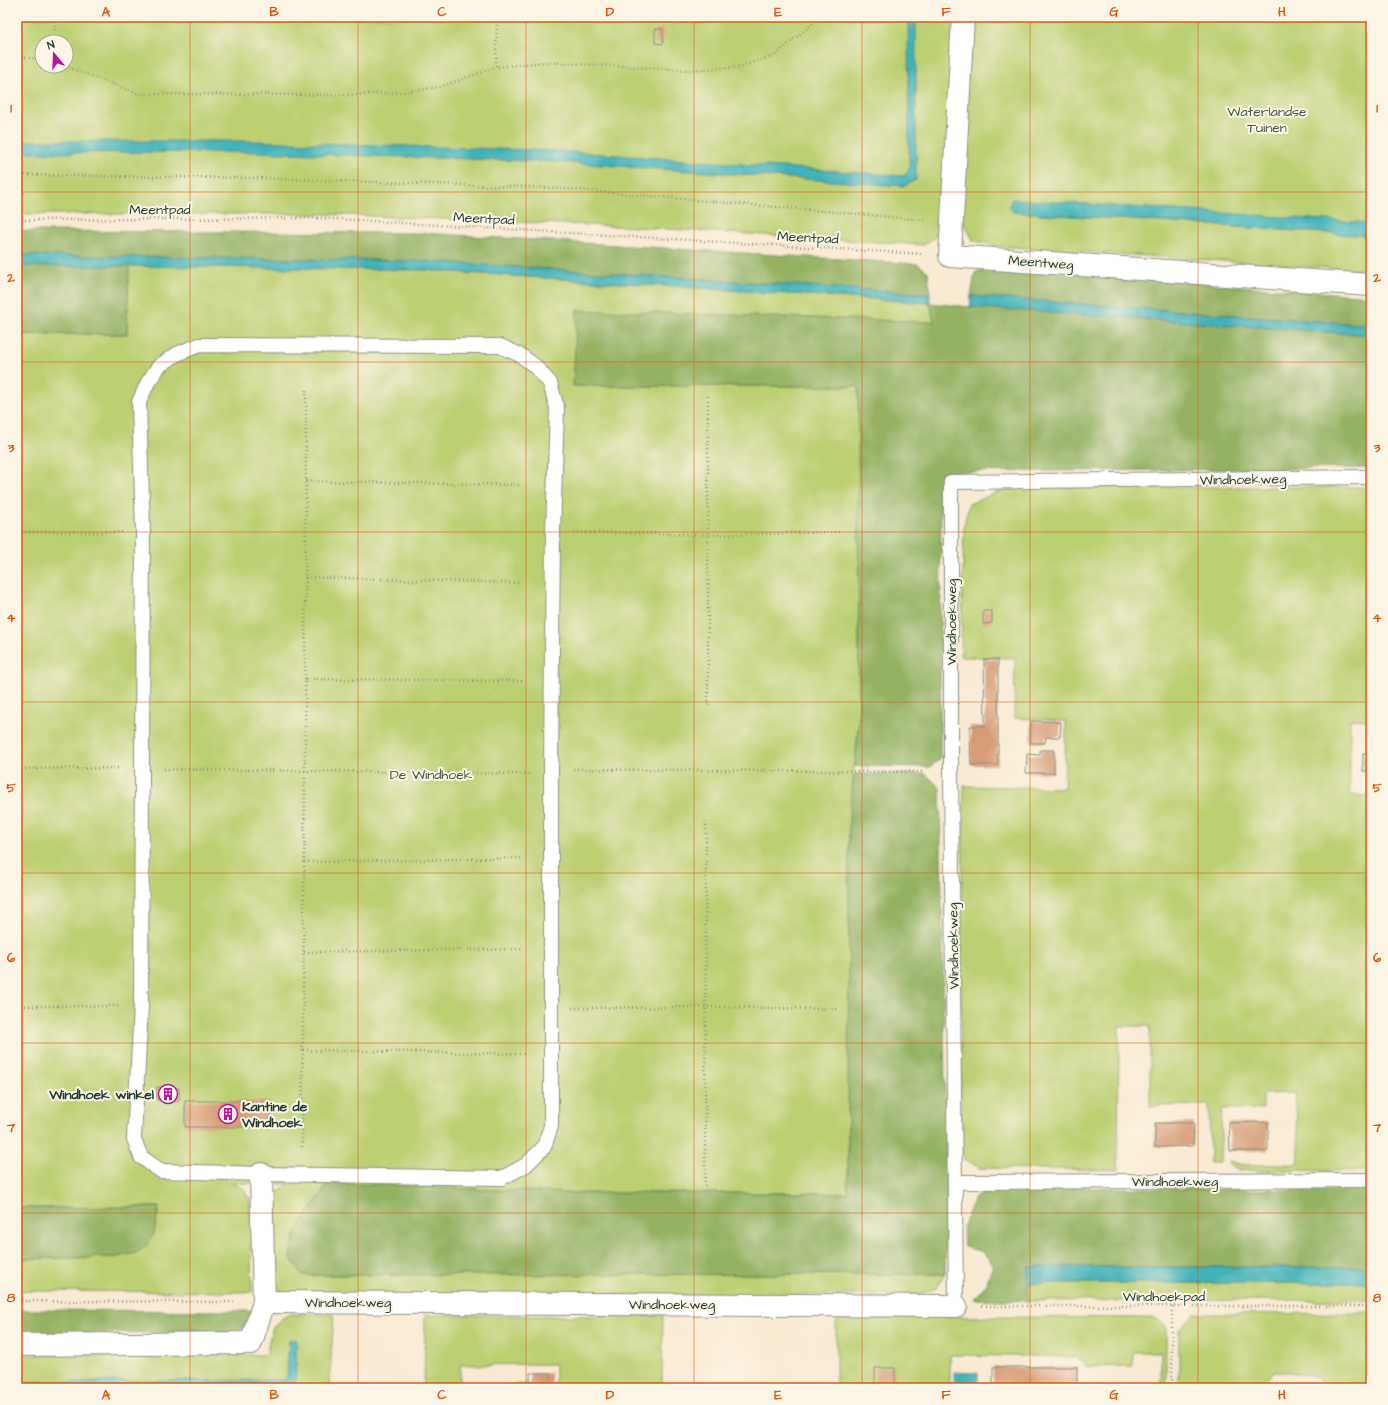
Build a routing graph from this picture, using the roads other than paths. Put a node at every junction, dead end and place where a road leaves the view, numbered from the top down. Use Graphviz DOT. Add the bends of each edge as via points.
graph roads {
  1 [pos="963,17"];
  2 [pos="1371,285"];
  3 [pos="1371,477"];
  4 [pos="260,1174"];
  5 [pos="1371,1180"];
  6 [pos="955,1182"];
  7 [pos="264,1302"];
  8 [pos="956,1306"];
  9 [pos="17,1345"];
  1 -- 2 [label="street, Meentweg" via="950,256"];
  3 -- 6 [label="lane, Windhoekweg" via="951,482"];
  4 -- 4 [label="lane" via="161,1171 141,1157 134,1139 140,1006 142,768 143,532 139,402 159,366 177,354 199,345 500,346 520,355 535,366 550,384 557,408 551,769 551,1126 544,1148 526,1165 502,1178"];
  4 -- 7 [label="street"];
  5 -- 6 [label="lane, Windhoekweg"];
  6 -- 8 [label="lane, Windhoekweg"];
  7 -- 8 [label="street, Windhoekweg"];
  7 -- 9 [label="street" via="251,1343"];
}
